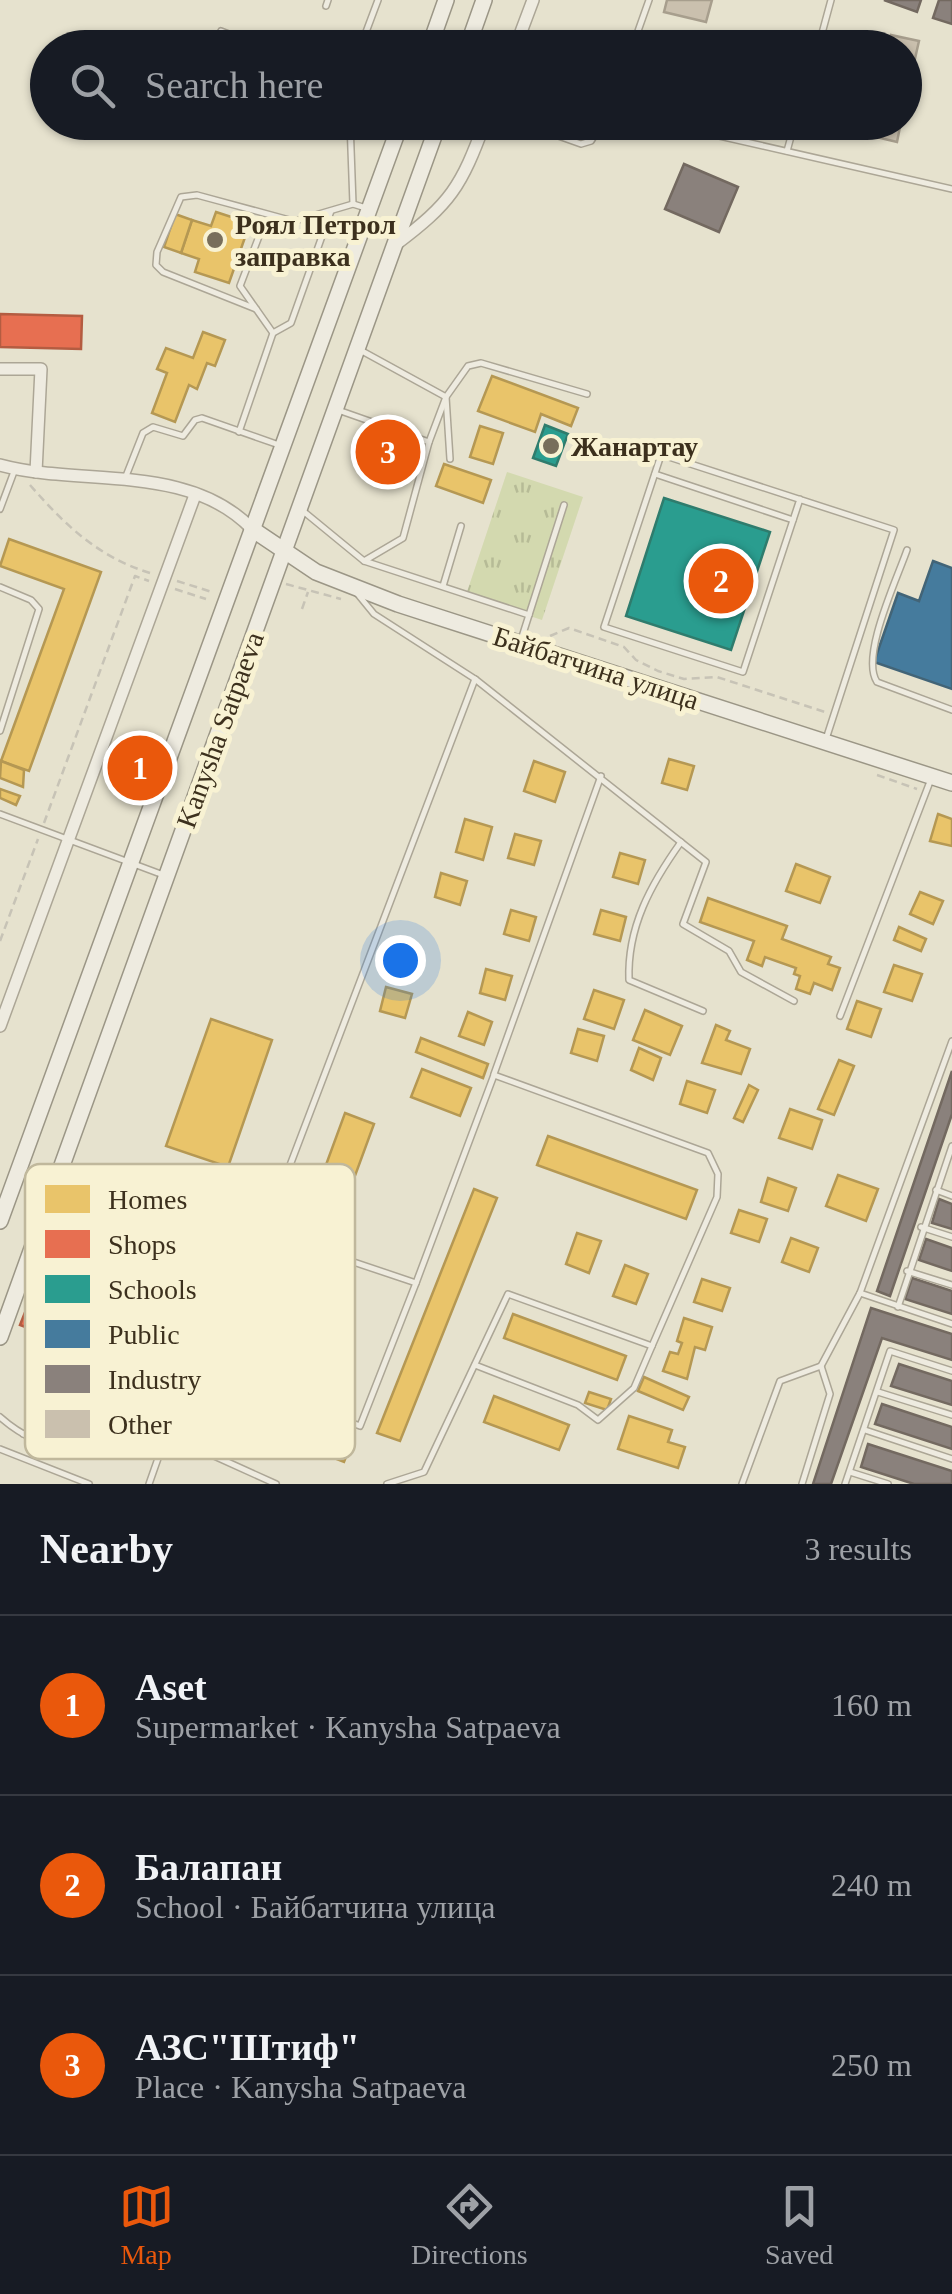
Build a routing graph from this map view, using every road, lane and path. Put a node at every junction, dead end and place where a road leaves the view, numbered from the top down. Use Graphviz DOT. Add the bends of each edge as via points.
graph roads {
  1 [pos="378,0"];
  2 [pos="446,0"];
  3 [pos="484,0"];
  4 [pos="534,0"];
  5 [pos="649,0"];
  6 [pos="822,0"];
  7 [pos="831,2"];
  8 [pos="367,30"];
  9 [pos="435,30"];
  10 [pos="473,30"];
  11 [pos="522,30"];
  12 [pos="638,30"];
  13 [pos="823,30"];
  14 [pos="352,140"];
  15 [pos="392,140"];
  16 [pos="433,140"];
  17 [pos="478,140"];
  18 [pos="570,140"];
  19 [pos="593,140"];
  20 [pos="735,140"];
  21 [pos="791,140"];
  22 [pos="787,152"];
  23 [pos="952,189"];
  24 [pos="361,206"];
  25 [pos="331,211"];
  26 [pos="296,222"];
  27 [pos="395,245"];
  28 [pos="256,310"];
  29 [pos="273,333"];
  30 [pos="359,350"];
  31 [pos="0,368"];
  32 [pos="587,394"];
  33 [pos="446,397"];
  34 [pos="336,409"];
  35 [pos="239,432"];
  36 [pos="430,442"];
  37 [pos="282,446"];
  38 [pos="450,459"];
  39 [pos="0,465"];
  40 [pos="15,470"];
  41 [pos="36,472"];
  42 [pos="655,474"];
  43 [pos="125,479"];
  44 [pos="195,495"];
  45 [pos="800,499"];
  46 [pos="564,505"];
  47 [pos="0,508"];
  48 [pos="301,509"];
  49 [pos="793,520"];
  50 [pos="461,526"];
  51 [pos="252,529"];
  52 [pos="907,550"];
  53 [pos="285,552"];
  54 [pos="364,560"];
  55 [pos="164,581"];
  56 [pos="351,586"];
  57 [pos="443,586"];
  58 [pos="0,587"];
  59 [pos="309,591"];
  60 [pos="227,597"];
  61 [pos="206,599"];
  62 [pos="302,609"];
  63 [pos="529,615"];
  64 [pos="520,643"];
  65 [pos="476,679"];
  66 [pos="952,710"];
  67 [pos="0,731"];
  68 [pos="825,742"];
  69 [pos="601,776"];
  70 [pos="932,776"];
  71 [pos="951,778"];
  72 [pos="0,814"];
  73 [pos="70,840"];
  74 [pos="681,842"];
  75 [pos="129,862"];
  76 [pos="167,876"];
  77 [pos="0,941"];
  78 [pos="794,1001"];
  79 [pos="703,1011"];
  80 [pos="840,1016"];
  81 [pos="0,1026"];
  82 [pos="952,1041"];
  83 [pos="494,1075"];
  84 [pos="951,1150"];
  85 [pos="65,1164"];
  86 [pos="291,1164"];
  87 [pos="936,1190"];
  88 [pos="952,1196"];
  89 [pos="0,1220"];
  90 [pos="922,1227"];
  91 [pos="952,1237"];
  92 [pos="355,1262"];
  93 [pos="25,1270"];
  94 [pos="907,1271"];
  95 [pos="416,1283"];
  96 [pos="952,1285"];
  97 [pos="860,1293"];
  98 [pos="898,1307"];
  99 [pos="952,1324"];
  100 [pos="0,1337"];
  101 [pos="652,1346"];
  102 [pos="475,1365"];
  103 [pos="821,1366"];
  104 [pos="952,1371"];
  105 [pos="878,1392"];
  106 [pos="952,1415"];
  107 [pos="0,1416"];
  108 [pos="355,1424"];
  109 [pos="865,1430"];
  110 [pos="23,1434"];
  111 [pos="0,1449"];
  112 [pos="25,1459"];
  113 [pos="25,1459"];
  114 [pos="161,1459"];
  115 [pos="223,1459"];
  116 [pos="952,1459"];
  117 [pos="850,1472"];
  118 [pos="89,1484"];
  119 [pos="149,1484"];
  120 [pos="276,1484"];
  121 [pos="387,1484"];
  122 [pos="742,1484"];
  123 [pos="802,1484"];
  124 [pos="846,1484"];
  125 [pos="888,1484"];
  1 -- 8 [label="lane"];
  2 -- 9 [label="main road"];
  3 -- 10 [label="main road"];
  4 -- 11 [label="street"];
  5 -- 12 [label="lane"];
  6 -- 7 [label="lane"];
  7 -- 13 [label="lane"];
  14 -- 24 [label="lane"];
  15 -- 24 [label="main road, Kanysha Satpaeva"];
  16 -- 27 [label="main road, Kanysha Satpaeva"];
  17 -- 27 [label="street" via="464,178 440,212"];
  18 -- 19 [label="lane"];
  20 -- 22 [label="lane"];
  21 -- 22 [label="lane"];
  22 -- 23 [label="lane"];
  24 -- 25 [label="lane"];
  24 -- 37 [label="main road, Kanysha Satpaeva"];
  25 -- 26 [label="lane"];
  25 -- 29 [label="lane" via="291,323"];
  26 -- 28 [label="lane" via="261,231 240,286"];
  26 -- 28 [label="lane" via="197,195 174,205 156,264"];
  27 -- 30 [label="main road, Kanysha Satpaeva"];
  28 -- 29 [label="lane"];
  29 -- 35 [label="lane"];
  30 -- 33 [label="lane"];
  30 -- 34 [label="main road, Kanysha Satpaeva"];
  31 -- 41 [label="street" via="41,370"];
  32 -- 33 [label="lane" via="481,363 468,366"];
  33 -- 36 [label="lane"];
  33 -- 38 [label="lane"];
  34 -- 36 [label="lane"];
  34 -- 48 [label="main road, Kanysha Satpaeva"];
  35 -- 37 [label="lane"];
  35 -- 43 [label="lane" via="202,418 182,436 153,427 143,433"];
  36 -- 54 [label="lane" via="404,538"];
  37 -- 51 [label="main road, Kanysha Satpaeva"];
  39 -- 40 [label="street"];
  40 -- 41 [label="street"];
  40 -- 47 [label="lane"];
  40 -- 55 [label="path" via="73,534"];
  41 -- 43 [label="street"];
  42 -- 45 [label="lane" via="666,456"];
  42 -- 49 [label="lane"];
  42 -- 49 [label="lane" via="604,627 743,672"];
  43 -- 44 [label="street"];
  44 -- 51 [label="street" via="236,513"];
  44 -- 55 [label="street"];
  45 -- 49 [label="lane"];
  45 -- 68 [label="lane" via="894,530"];
  46 -- 63 [label="lane"];
  48 -- 53 [label="main road, Kanysha Satpaeva"];
  48 -- 54 [label="lane"];
  50 -- 57 [label="lane"];
  51 -- 53 [label="main road, Байбатчина улица"];
  51 -- 60 [label="main road, Kanysha Satpaeva"];
  52 -- 66 [label="lane" via="873,648 872,675"];
  53 -- 56 [label="main road, Байбатчина улица"];
  53 -- 76 [label="main road, Kanysha Satpaeva"];
  54 -- 57 [label="lane"];
  55 -- 60 [label="path"];
  55 -- 61 [label="path"];
  55 -- 73 [label="street"];
  55 -- 77 [label="path" via="135,576"];
  56 -- 64 [label="main road, Байбатчина улица"];
  56 -- 65 [label="lane" via="374,614"];
  57 -- 63 [label="lane"];
  58 -- 67 [label="lane" via="39,609"];
  59 -- 62 [label="path"];
  60 -- 75 [label="main road, Kanysha Satpaeva"];
  63 -- 64 [label="lane"];
  64 -- 68 [label="main road, Байбатчина улица"];
  65 -- 69 [label="lane"];
  65 -- 86 [label="lane"];
  68 -- 70 [label="main road, Байбатчина улица"];
  69 -- 74 [label="lane"];
  69 -- 83 [label="lane"];
  70 -- 71 [label="main road, Байбатчина улица"];
  70 -- 80 [label="lane"];
  72 -- 73 [label="lane"];
  73 -- 75 [label="lane"];
  73 -- 81 [label="street"];
  74 -- 78 [label="lane" via="706,862 683,924 729,951 741,972"];
  74 -- 79 [label="lane" via="640,913 628,954 629,980"];
  75 -- 76 [label="lane"];
  75 -- 89 [label="main road, Kanysha Satpaeva"];
  76 -- 85 [label="main road, Kanysha Satpaeva"];
  82 -- 97 [label="lane"];
  83 -- 95 [label="lane"];
  83 -- 101 [label="lane" via="708,1153 718,1174 717,1197"];
  84 -- 87 [label="lane"];
  87 -- 88 [label="lane"];
  87 -- 90 [label="lane"];
  90 -- 91 [label="lane"];
  90 -- 94 [label="lane"];
  92 -- 95 [label="lane"];
  93 -- 100 [label="main road, Kanysha Satpaeva"];
  94 -- 96 [label="lane"];
  94 -- 98 [label="lane"];
  95 -- 108 [label="lane" via="360,1426"];
  97 -- 98 [label="lane"];
  97 -- 103 [label="lane"];
  98 -- 99 [label="lane"];
  101 -- 102 [label="lane" via="634,1388 598,1420 578,1405"];
  101 -- 102 [label="lane" via="508,1294"];
  102 -- 121 [label="lane" via="424,1472"];
  103 -- 122 [label="lane" via="780,1381"];
  103 -- 123 [label="lane" via="830,1394"];
  104 -- 105 [label="lane" via="890,1351"];
  105 -- 106 [label="lane"];
  105 -- 109 [label="lane"];
  107 -- 110 [label="lane"];
  109 -- 116 [label="lane"];
  109 -- 117 [label="lane"];
  111 -- 112 [label="lane"];
  113 -- 118 [label="lane"];
  114 -- 119 [label="lane"];
  115 -- 120 [label="lane"];
  117 -- 124 [label="lane"];
  117 -- 125 [label="lane"];
}
